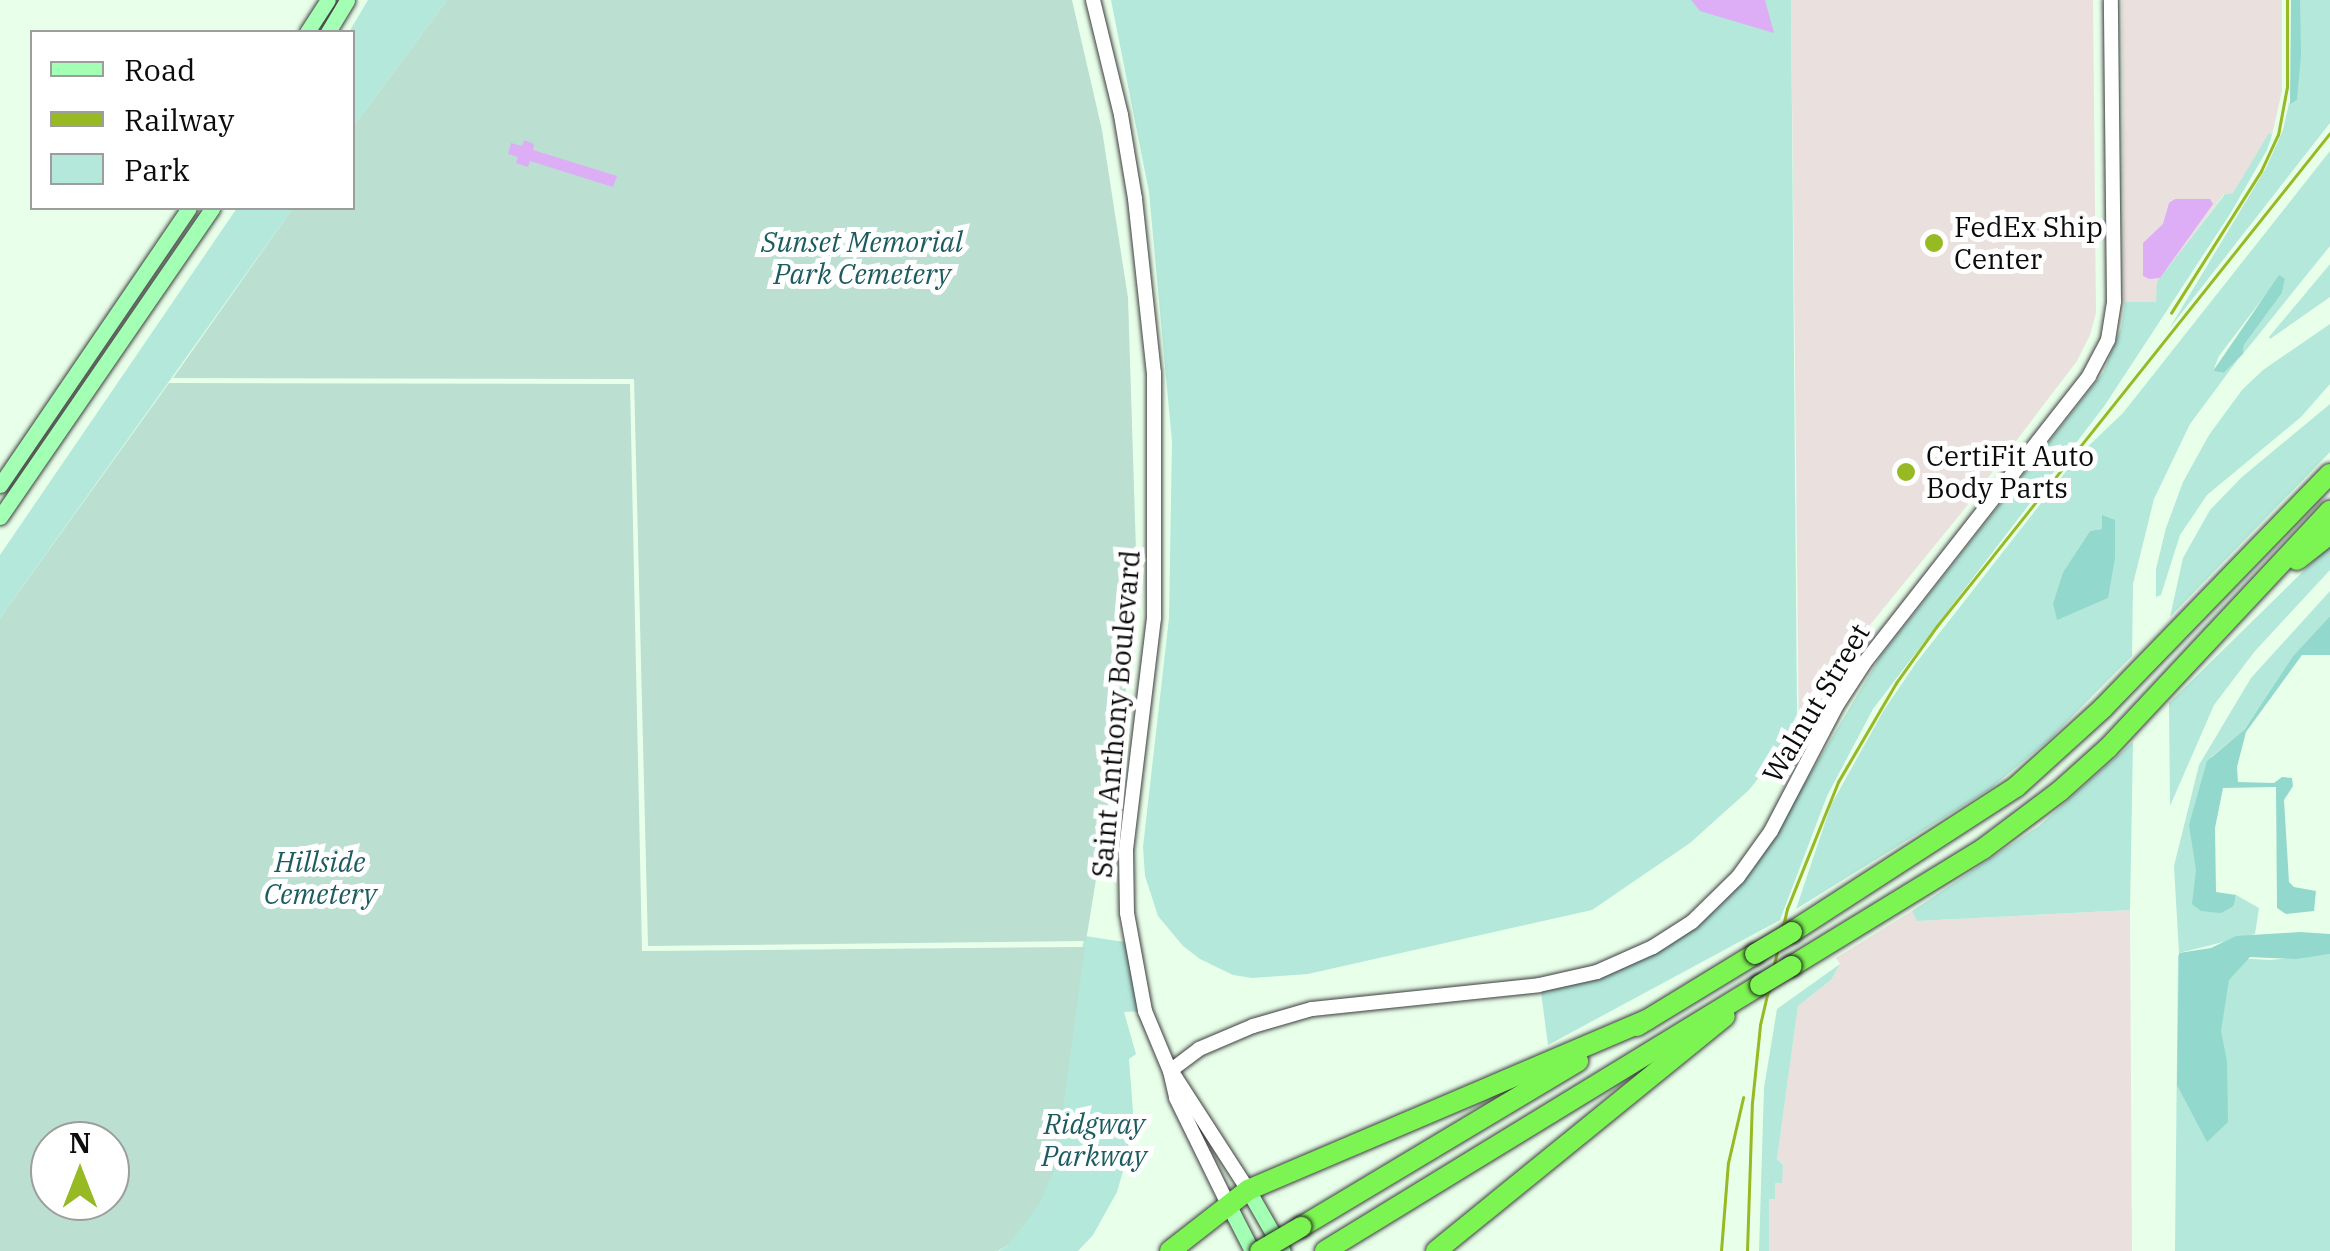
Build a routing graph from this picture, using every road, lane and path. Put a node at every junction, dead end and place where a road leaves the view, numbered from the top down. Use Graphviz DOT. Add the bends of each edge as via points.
graph roads {
  1 [pos="328,0"];
  2 [pos="348,0"];
  3 [pos="1093,0"];
  4 [pos="2111,0"];
  5 [pos="307,30"];
  6 [pos="329,30"];
  7 [pos="189,210"];
  8 [pos="211,210"];
  9 [pos="2330,474"];
  10 [pos="0,484"];
  11 [pos="2330,511"];
  12 [pos="0,517"];
  13 [pos="2330,534"];
  14 [pos="2242,607"];
  15 [pos="1760,985"];
  16 [pos="1647,1020"];
  17 [pos="1170,1070"];
  18 [pos="1248,1190"];
  19 [pos="1228,1204"];
  20 [pos="1170,1251"];
  21 [pos="1252,1251"];
  22 [pos="1260,1251"];
  23 [pos="1282,1251"];
  24 [pos="1325,1251"];
  25 [pos="1436,1251"];
  1 -- 5 [label="main road"];
  2 -- 6 [label="main road"];
  3 -- 17 [label="street, Saint Anthony Boulevard" via="1129,165 1154,373 1154,618 1125,882 1135,977"];
  4 -- 17 [label="street, Walnut Street" via="2114,301 2103,350 1865,662 1771,831 1738,877 1692,922 1598,972 1539,985 1312,1010 1200,1048"];
  7 -- 10 [label="main road"];
  8 -- 12 [label="main road"];
  9 -- 16 [label="highway, bridge" via="2122,689 2016,787"];
  11 -- 14 [label="highway"];
  13 -- 14 [label="highway"];
  14 -- 15 [label="highway, bridge" via="2108,748 2022,821"];
  15 -- 24 [label="highway"];
  15 -- 25 [label="highway"];
  16 -- 18 [label="highway"];
  16 -- 22 [label="highway, bridge"];
  17 -- 18 [label="street, Saint Anthony Boulevard"];
  17 -- 19 [label="street, Saint Anthony Boulevard" via="1176,1098"];
  18 -- 19 [label="highway"];
  18 -- 23 [label="main road, Saint Anthony Boulevard"];
  19 -- 20 [label="highway"];
  19 -- 21 [label="main road, Saint Anthony Boulevard"];
}
